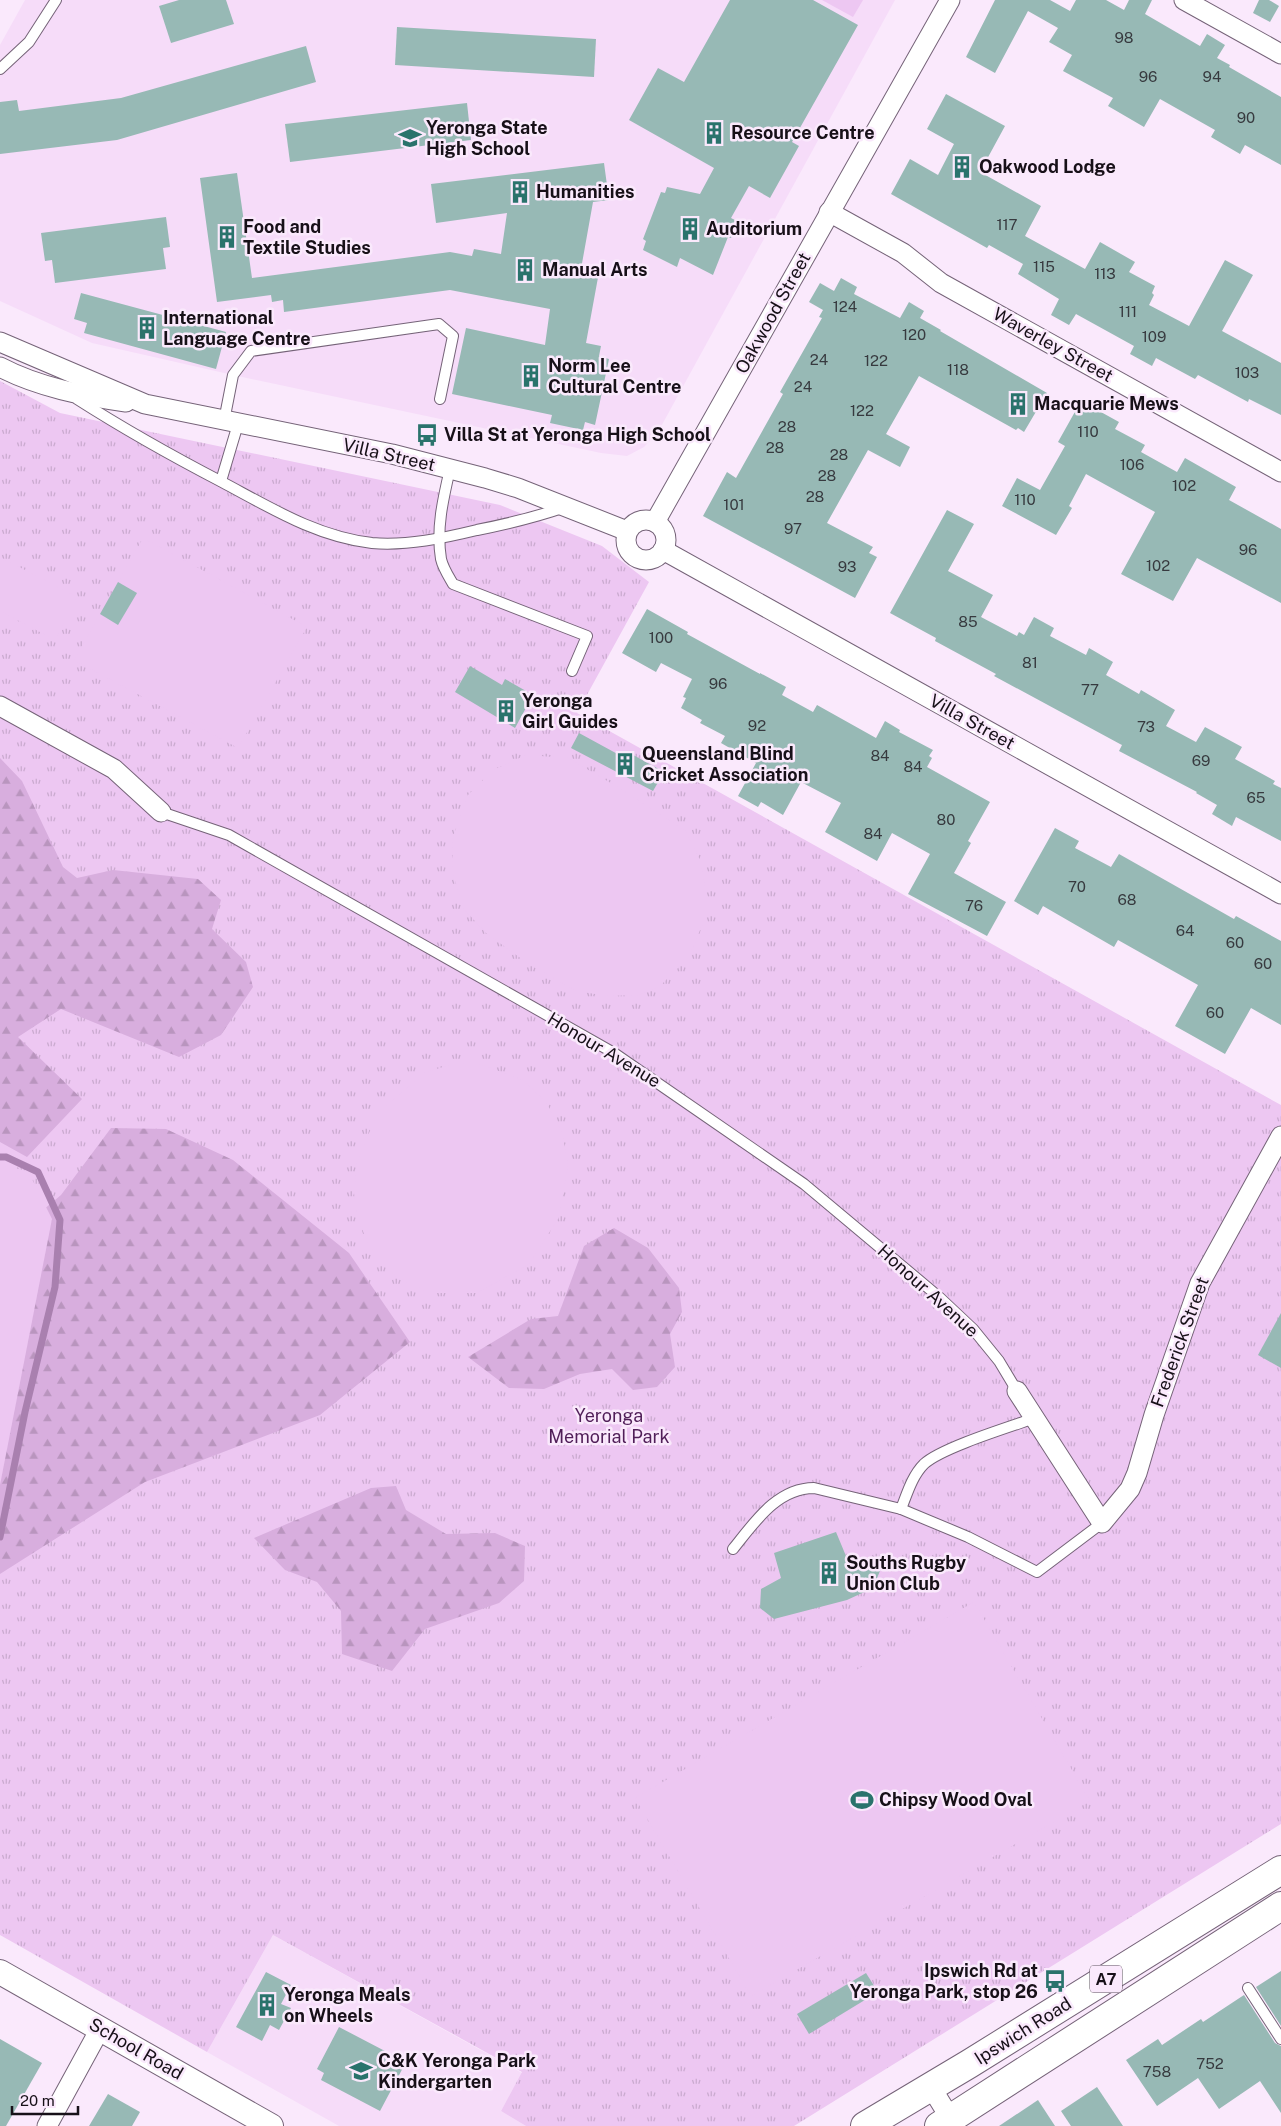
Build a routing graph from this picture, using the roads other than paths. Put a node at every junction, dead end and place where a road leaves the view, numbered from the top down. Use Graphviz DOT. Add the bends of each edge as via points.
graph roads {
  1 [pos="56,0"];
  2 [pos="950,0"];
  3 [pos="1184,0"];
  4 [pos="1281,54"];
  5 [pos="0,69"];
  6 [pos="829,212"];
  7 [pos="0,342"];
  8 [pos="0,367"];
  9 [pos="63,389"];
  10 [pos="440,399"];
  11 [pos="145,404"];
  12 [pos="231,423"];
  13 [pos="450,469"];
  14 [pos="1281,472"];
  15 [pos="221,482"];
  16 [pos="566,507"];
  17 [pos="655,522"];
  18 [pos="627,531"];
  19 [pos="440,538"];
  20 [pos="663,550"];
  21 [pos="572,671"];
  22 [pos="0,706"];
  23 [pos="161,812"];
  24 [pos="1281,894"];
  25 [pos="1281,1136"];
  26 [pos="1017,1391"];
  27 [pos="1035,1418"];
  28 [pos="901,1509"];
  29 [pos="1102,1523"];
  30 [pos="733,1549"];
  31 [pos="1281,1870"];
  32 [pos="1281,1906"];
  33 [pos="0,1972"];
  34 [pos="1248,1988"];
  35 [pos="100,2029"];
  36 [pos="1281,2039"];
  37 [pos="931,2087"];
  38 [pos="948,2124"];
  39 [pos="47,2126"];
  40 [pos="271,2126"];
  41 [pos="865,2126"];
  1 -- 5 [label="lane" via="29,42"];
  2 -- 6 [label="street, Oakwood Street"];
  3 -- 4 [label="street"];
  6 -- 14 [label="street, Waverley Street" via="903,253 940,283"];
  6 -- 17 [label="street, Oakwood Street"];
  7 -- 11 [label="street, Villa Street"];
  8 -- 9 [label="street, Villa Street"];
  9 -- 11 [label="street, Villa Street" via="95,398"];
  9 -- 15 [label="lane" via="142,439"];
  10 -- 12 [label="lane" via="454,336 439,324 251,351 233,375"];
  11 -- 12 [label="street, Villa Street"];
  12 -- 13 [label="street, Villa Street" via="392,454"];
  12 -- 15 [label="lane"];
  13 -- 16 [label="street, Villa Street" via="518,488"];
  13 -- 19 [label="lane" via="440,517"];
  15 -- 19 [label="lane" via="301,523 346,538 374,543"];
  16 -- 18 [label="street, Villa Street"];
  16 -- 19 [label="lane" via="535,518"];
  17 -- 18 [label="street" via="636,522"];
  17 -- 20 [label="street" via="666,537"];
  18 -- 20 [label="street" via="628,551 639,559 653,559"];
  19 -- 21 [label="lane" via="441,561 453,584 587,636"];
  20 -- 24 [label="street, Villa Street"];
  22 -- 23 [label="street, Honour Avenue" via="114,770"];
  23 -- 26 [label="lane, Honour Avenue" via="229,835 614,1053 690,1104 804,1184 939,1296 973,1329 999,1361"];
  25 -- 29 [label="street, Frederick Street" via="1200,1283 1130,1489"];
  26 -- 27 [label="street, Honour Avenue"];
  27 -- 28 [label="lane" via="943,1452 925,1463 917,1472"];
  27 -- 29 [label="street, Honour Avenue"];
  28 -- 29 [label="lane" via="968,1537 1038,1572"];
  28 -- 30 [label="lane" via="814,1488 800,1488 770,1506"];
  31 -- 37 [label="highway, Ipswich Road / A7"];
  32 -- 38 [label="highway, Ipswich Road / A7"];
  33 -- 35 [label="street, School Road"];
  34 -- 36 [label="lane"];
  35 -- 39 [label="street"];
  35 -- 40 [label="street, School Road"];
  37 -- 38 [label="street"];
  37 -- 41 [label="highway, Ipswich Road / A7"];
}
